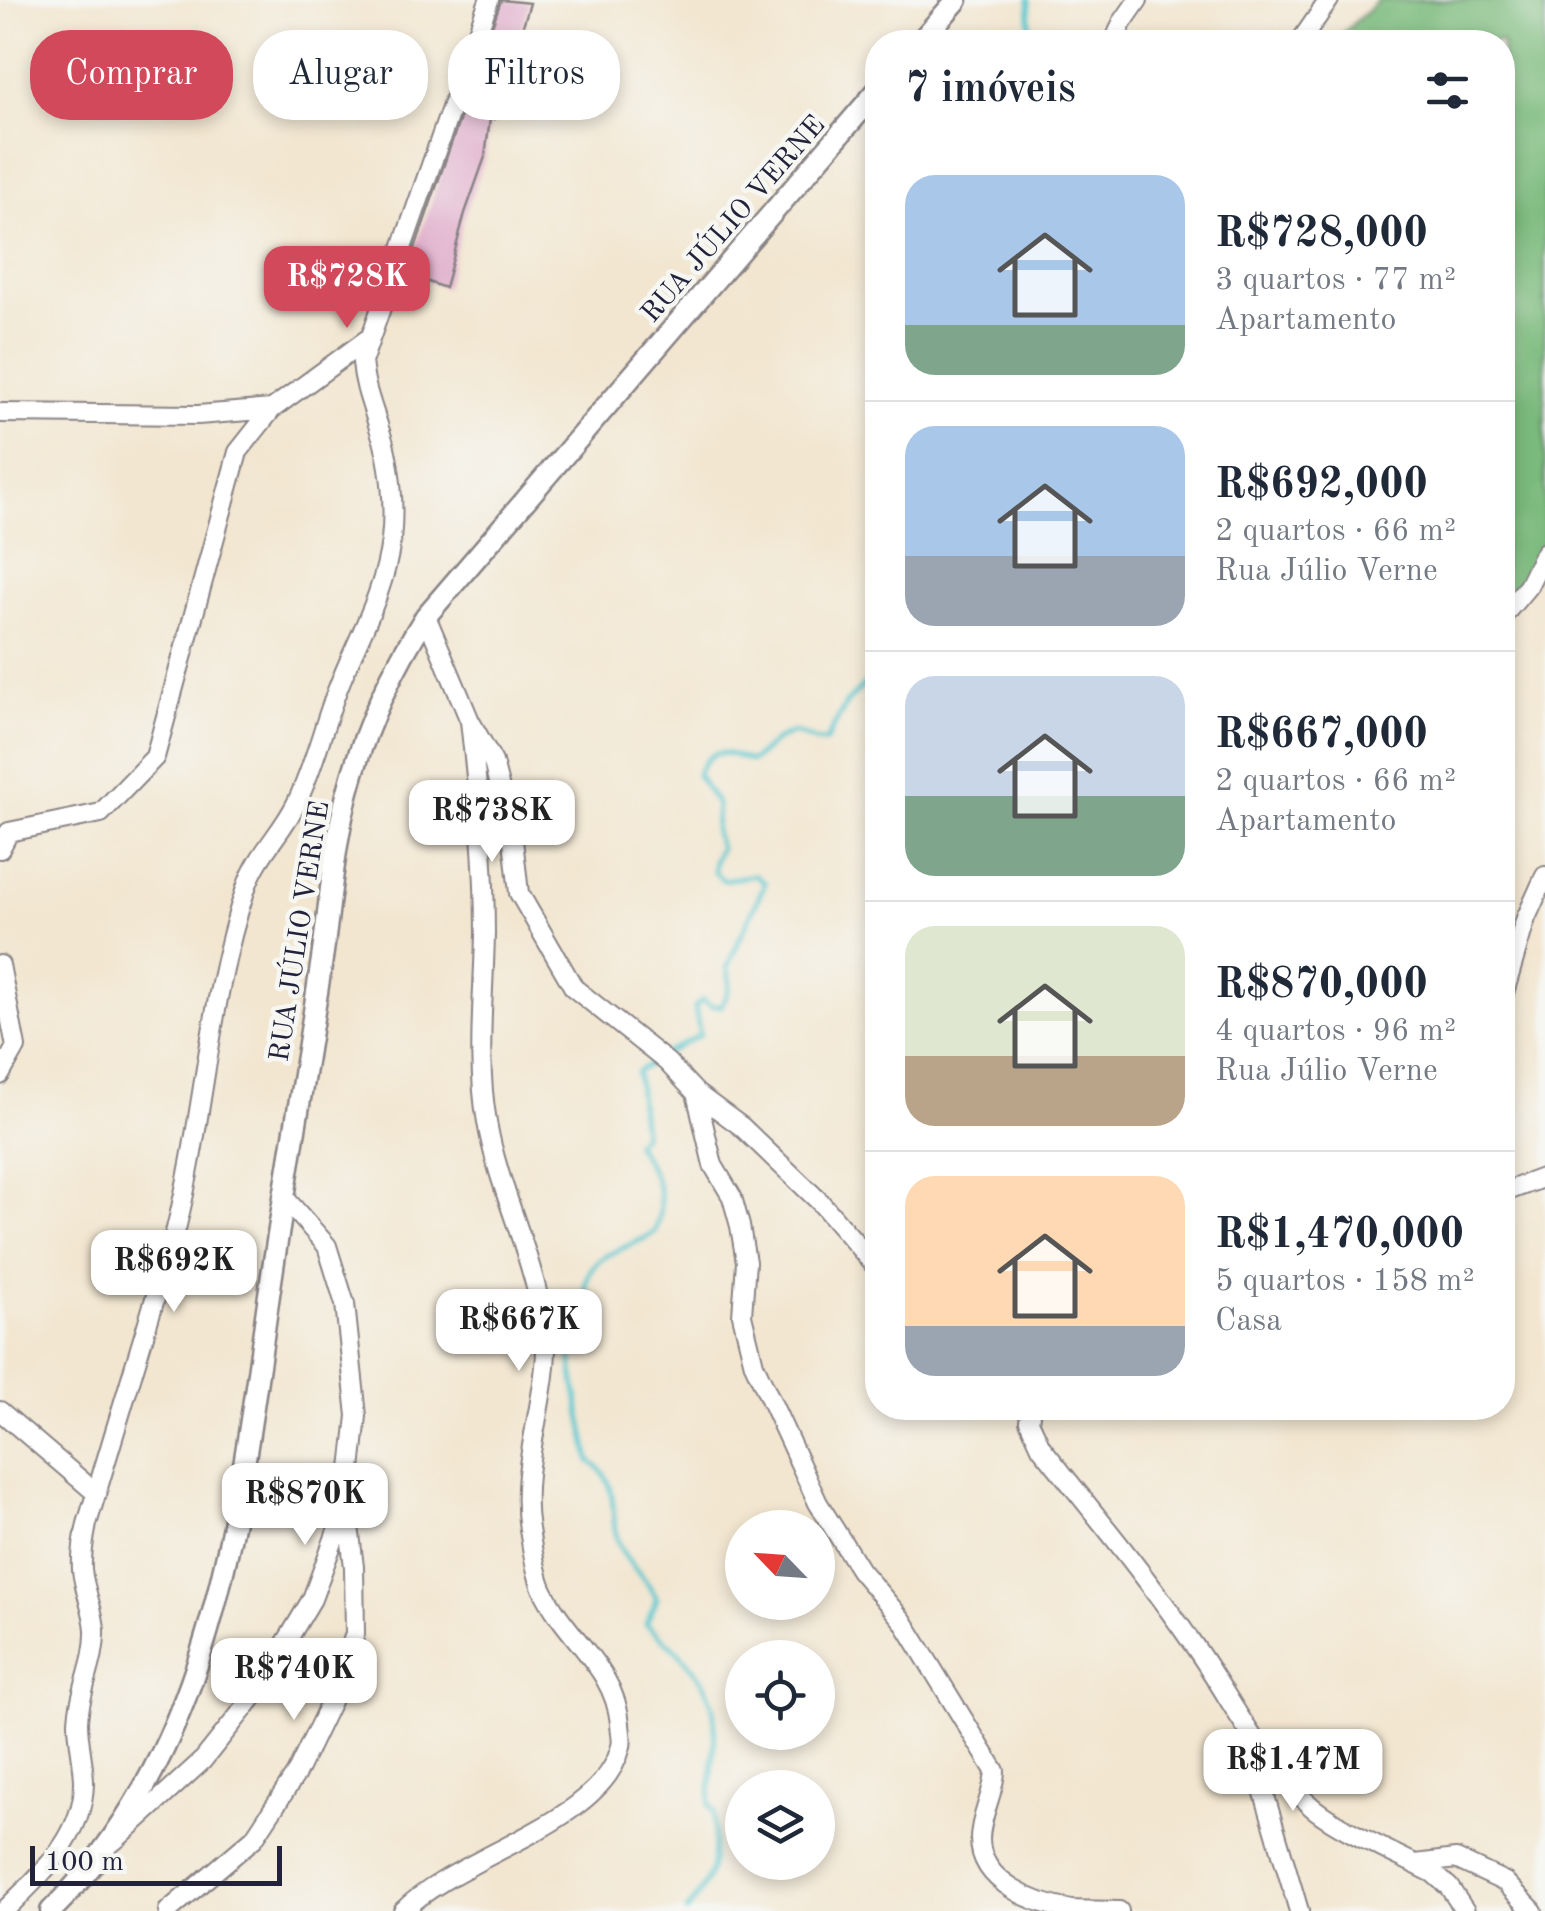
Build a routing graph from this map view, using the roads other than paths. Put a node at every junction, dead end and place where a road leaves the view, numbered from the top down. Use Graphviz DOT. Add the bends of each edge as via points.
graph roads {
  1 [pos="489,0"];
  2 [pos="957,0"];
  3 [pos="1138,0"];
  4 [pos="1329,0"];
  5 [pos="931,30"];
  6 [pos="1119,30"];
  7 [pos="1308,30"];
  8 [pos="865,105"];
  9 [pos="369,338"];
  10 [pos="272,409"];
  11 [pos="0,413"];
  12 [pos="1545,552"];
  13 [pos="1515,602"];
  14 [pos="426,616"];
  15 [pos="470,722"];
  16 [pos="0,849"];
  17 [pos="1545,876"];
  18 [pos="1515,956"];
  19 [pos="0,965"];
  20 [pos="0,1076"];
  21 [pos="696,1093"];
  22 [pos="1545,1177"];
  23 [pos="1515,1188"];
  24 [pos="284,1196"];
  25 [pos="865,1255"];
  26 [pos="0,1411"];
  27 [pos="1029,1420"];
  28 [pos="96,1493"];
  29 [pos="347,1504"];
  30 [pos="1246,1728"];
  31 [pos="107,1848"];
  32 [pos="1415,1864"];
  33 [pos="4,1911"];
  34 [pos="51,1911"];
  35 [pos="168,1911"];
  36 [pos="403,1911"];
  37 [pos="1118,1911"];
  38 [pos="1299,1911"];
  39 [pos="1465,1911"];
  40 [pos="1533,1911"];
  1 -- 9 [label="street"];
  2 -- 5 [label="main road"];
  3 -- 6 [label="street"];
  4 -- 7 [label="street"];
  8 -- 14 [label="main road, RUA JÚLIO VERNE"];
  9 -- 10 [label="street"];
  9 -- 28 [label="street" via="364,382 380,429 391,504 382,584 297,802 259,856 242,899 183,1200"];
  10 -- 11 [label="street"];
  10 -- 16 [label="street" via="238,452 155,757 101,813 9,832"];
  12 -- 13 [label="street"];
  14 -- 15 [label="street"];
  14 -- 24 [label="main road, RUA JÚLIO VERNE" via="374,711 355,764"];
  15 -- 21 [label="street" via="493,762 519,894 538,930 574,988"];
  15 -- 36 [label="street" via="481,818 487,1121 546,1332 528,1526 542,1587 617,1700 622,1745 600,1787 555,1820 466,1865"];
  17 -- 18 [label="street"];
  19 -- 20 [label="street" via="16,1047"];
  21 -- 25 [label="street" via="742,1127"];
  21 -- 37 [label="street" via="713,1165 740,1226 746,1262 742,1315 754,1364 818,1503 860,1570 903,1621 995,1771 980,1839 986,1866 1034,1898 1073,1911"];
  22 -- 23 [label="street"];
  24 -- 29 [label="street" via="327,1246 345,1304 357,1416"];
  24 -- 31 [label="main road, RUA JÚLIO VERNE" via="218,1600 172,1737"];
  26 -- 28 [label="street"];
  27 -- 30 [label="street" via="1041,1447 1152,1584"];
  28 -- 33 [label="street" via="82,1550 95,1628 78,1722 80,1810 60,1850"];
  29 -- 31 [label="street" via="312,1599 254,1696 203,1760"];
  29 -- 35 [label="street" via="355,1634 333,1697 296,1774 254,1838"];
  30 -- 32 [label="street" via="1314,1809"];
  30 -- 38 [label="street"];
  31 -- 34 [label="main road, RUA JÚLIO VERNE"];
  32 -- 39 [label="street" via="1449,1887"];
  32 -- 40 [label="street" via="1456,1859 1504,1882"];
}
